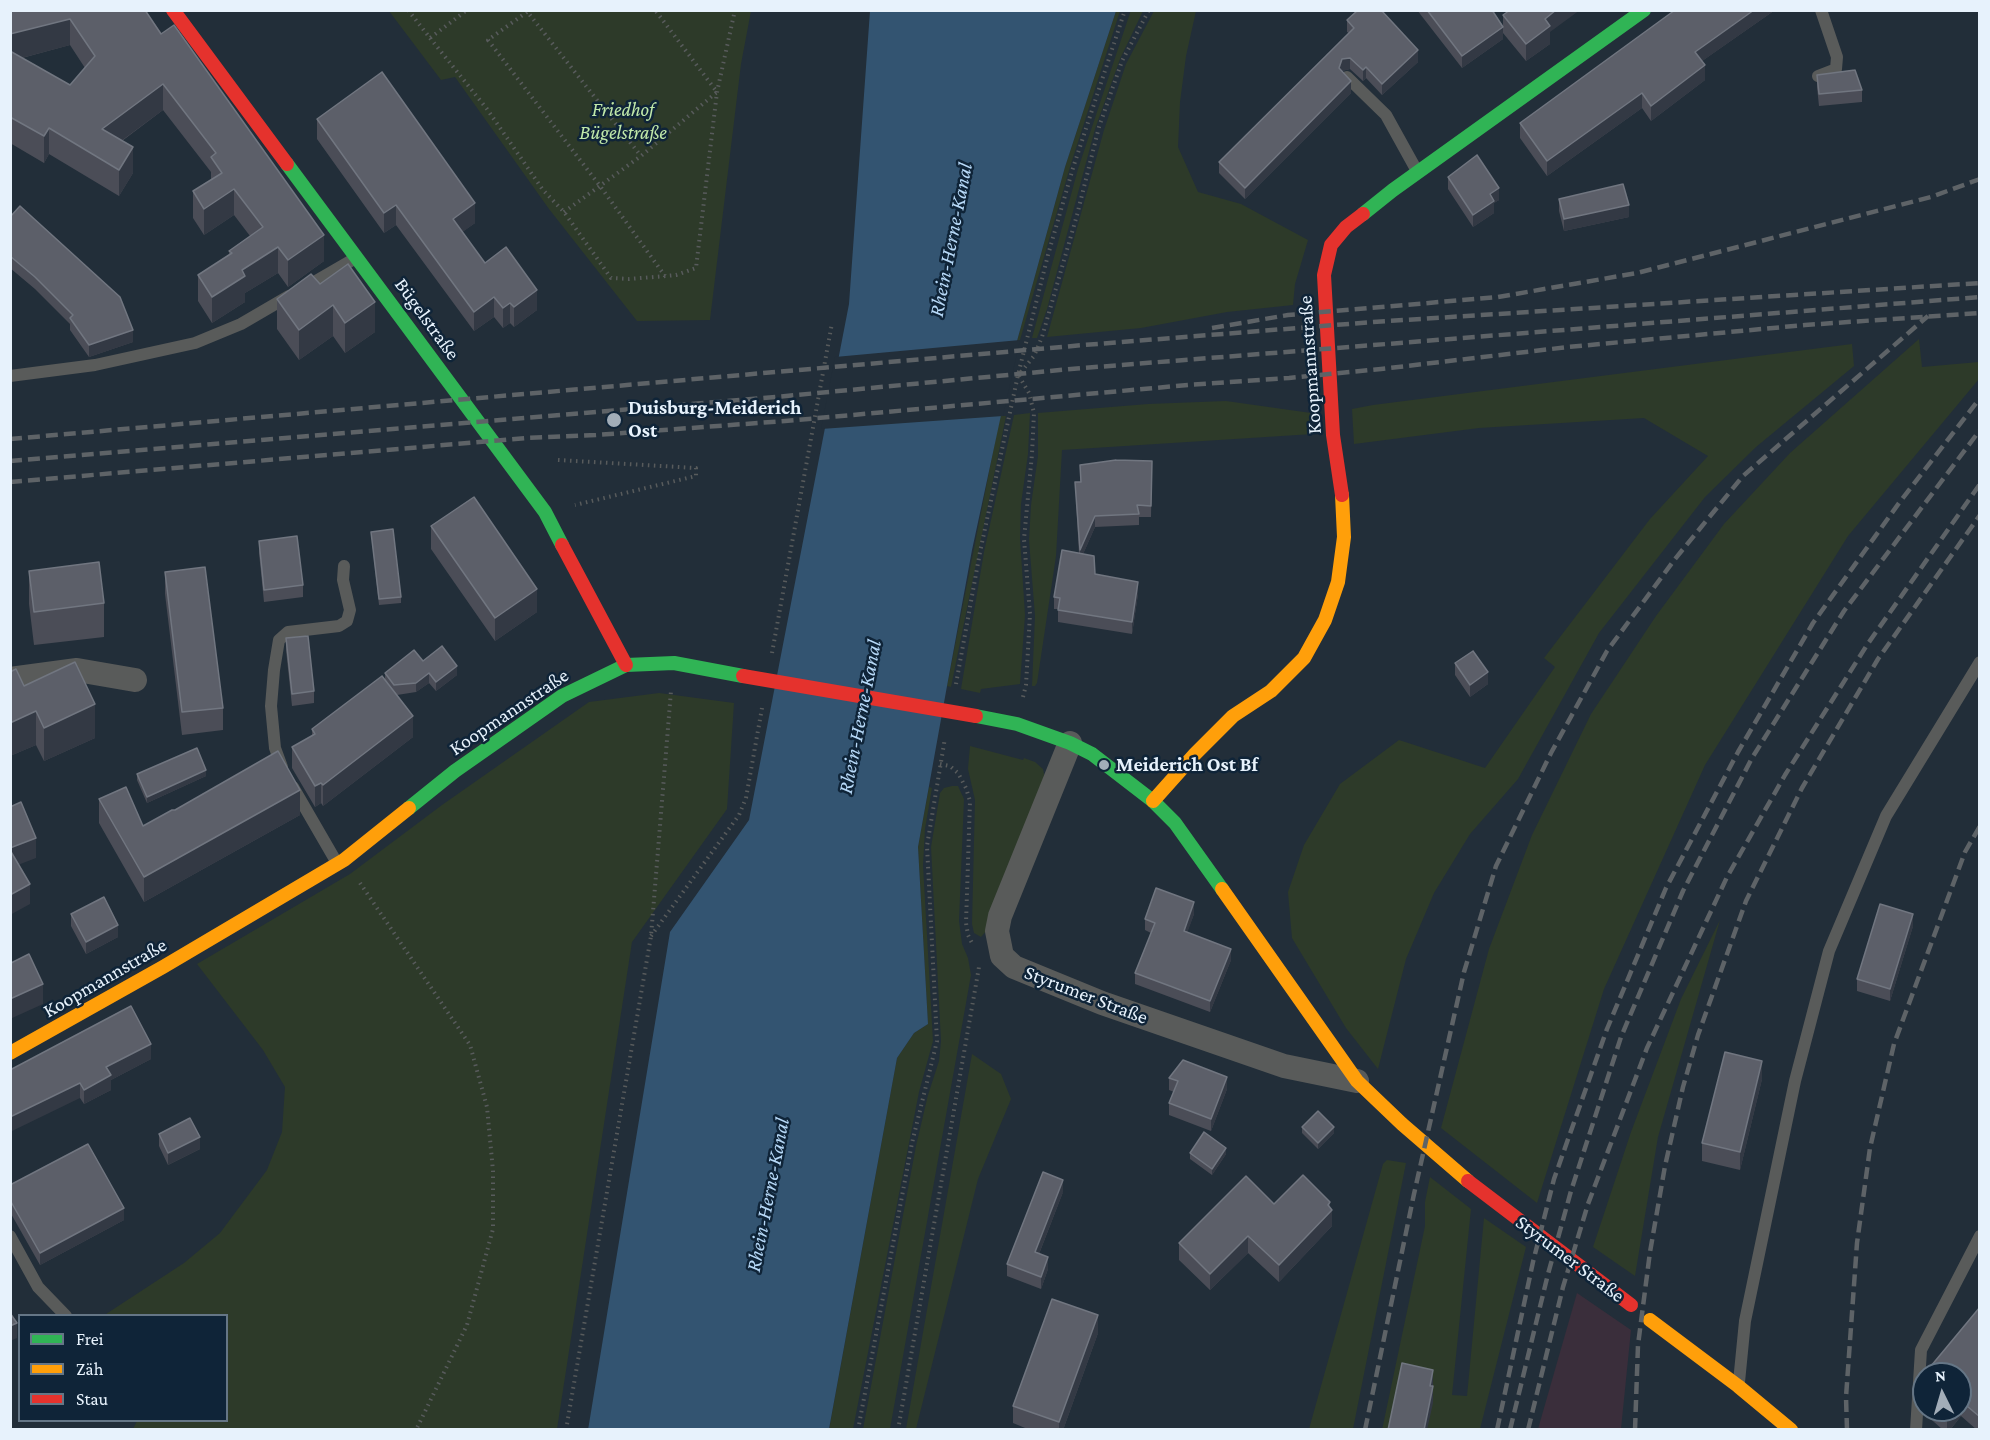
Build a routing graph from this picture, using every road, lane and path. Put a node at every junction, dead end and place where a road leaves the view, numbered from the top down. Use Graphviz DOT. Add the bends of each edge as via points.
graph roads {
  1 [pos="173,10"];
  2 [pos="408,10"];
  3 [pos="467,10"];
  4 [pos="655,10"];
  5 [pos="735,10"];
  6 [pos="1125,10"];
  7 [pos="1149,10"];
  8 [pos="1644,10"];
  9 [pos="1821,10"];
  10 [pos="527,11"];
  11 [pos="430,38"];
  12 [pos="1818,76"];
  13 [pos="1347,77"];
  14 [pos="717,92"];
  15 [pos="641,156"];
  16 [pos="1418,172"];
  17 [pos="600,186"];
  18 [pos="564,212"];
  19 [pos="356,257"];
  20 [pos="666,276"];
  21 [pos="832,323"];
  22 [pos="1018,375"];
  23 [pos="10,376"];
  24 [pos="558,460"];
  25 [pos="545,512"];
  26 [pos="344,566"];
  27 [pos="771,659"];
  28 [pos="1980,662"];
  29 [pos="674,663"];
  30 [pos="626,665"];
  31 [pos="10,679"];
  32 [pos="135,680"];
  33 [pos="955,688"];
  34 [pos="763,705"];
  35 [pos="1017,724"];
  36 [pos="946,731"];
  37 [pos="1070,743"];
  38 [pos="940,764"];
  39 [pos="1153,801"];
  40 [pos="1175,823"];
  41 [pos="341,862"];
  42 [pos="651,936"];
  43 [pos="989,950"];
  44 [pos="10,1053"];
  45 [pos="1357,1081"];
  46 [pos="10,1236"];
  47 [pos="1980,1236"];
  48 [pos="1630,1305"];
  49 [pos="64,1314"];
  50 [pos="1650,1320"];
  51 [pos="1738,1386"];
  52 [pos="416,1430"];
  53 [pos="566,1430"];
  54 [pos="858,1430"];
  55 [pos="898,1430"];
  56 [pos="1791,1430"];
  57 [pos="1916,1430"];
  1 -- 19 [label="street, Bügelstraße"];
  2 -- 11 [label="path"];
  3 -- 11 [label="path"];
  4 -- 14 [label="path"];
  5 -- 14 [label="path"];
  6 -- 22 [label="path" via="1067,189"];
  7 -- 22 [label="path" via="1122,61 1099,128 1042,337 1034,356"];
  8 -- 16 [label="street, Koopmannstraße"];
  9 -- 12 [label="lane" via="1837,57 1836,69"];
  10 -- 15 [label="path"];
  10 -- 17 [label="path" via="488,40"];
  11 -- 18 [label="path" via="487,109 543,190"];
  13 -- 16 [label="lane" via="1386,115"];
  14 -- 15 [label="path"];
  14 -- 20 [label="path" via="696,268"];
  15 -- 17 [label="path"];
  16 -- 39 [label="street, Koopmannstraße" via="1346,227 1331,245 1324,276 1333,435 1344,537 1338,582 1326,620 1304,658 1271,691 1233,716"];
  17 -- 18 [label="path"];
  17 -- 20 [label="path"];
  18 -- 20 [label="path" via="611,278"];
  19 -- 23 [label="lane" via="242,324 195,343 95,365"];
  19 -- 25 [label="street, Bügelstraße"];
  21 -- 27 [label="path"];
  22 -- 33 [label="path"];
  22 -- 35 [label="path" via="1029,393 1034,414 1024,539 1030,614 1026,685"];
  24 -- 25 [label="path" via="696,468 696,476"];
  25 -- 30 [label="street, Bügelstraße"];
  26 -- 41 [label="lane" via="350,610 347,621 339,626 283,635 279,640 271,706 278,759"];
  28 -- 51 [label="lane" via="1886,816 1829,951 1792,1093 1745,1321"];
  29 -- 30 [label="street, Koopmannstraße"];
  29 -- 35 [label="street, Koopmannstraße, bridge"];
  29 -- 42 [label="path"];
  30 -- 41 [label="street, Koopmannstraße" via="562,696 455,771"];
  31 -- 32 [label="street" via="77,670"];
  34 -- 42 [label="path" via="746,798 739,815"];
  35 -- 37 [label="street, Koopmannstraße"];
  36 -- 38 [label="path"];
  37 -- 39 [label="street, Koopmannstraße" via="1092,754"];
  37 -- 43 [label="street"];
  38 -- 43 [label="path" via="958,773 970,801 966,923 968,935"];
  38 -- 54 [label="path" via="927,846 937,1041 912,1143"];
  39 -- 40 [label="street, Koopmannstraße"];
  40 -- 45 [label="street, Styrumer Straße"];
  41 -- 44 [label="street, Koopmannstraße"];
  41 -- 52 [label="path" via="470,1045 487,1107 493,1229 467,1324"];
  42 -- 53 [label="path"];
  43 -- 45 [label="street, Styrumer Straße" via="1014,967 1101,1003 1284,1066"];
  43 -- 55 [label="path" via="979,973"];
  45 -- 48 [label="street, Styrumer Straße" via="1482,1193"];
  46 -- 49 [label="lane" via="38,1287"];
  47 -- 57 [label="lane" via="1921,1350"];
  48 -- 50 [label="street, Styrumer Straße"];
  50 -- 51 [label="street, Styrumer Straße"];
  51 -- 56 [label="street, Styrumer Straße"];
}
